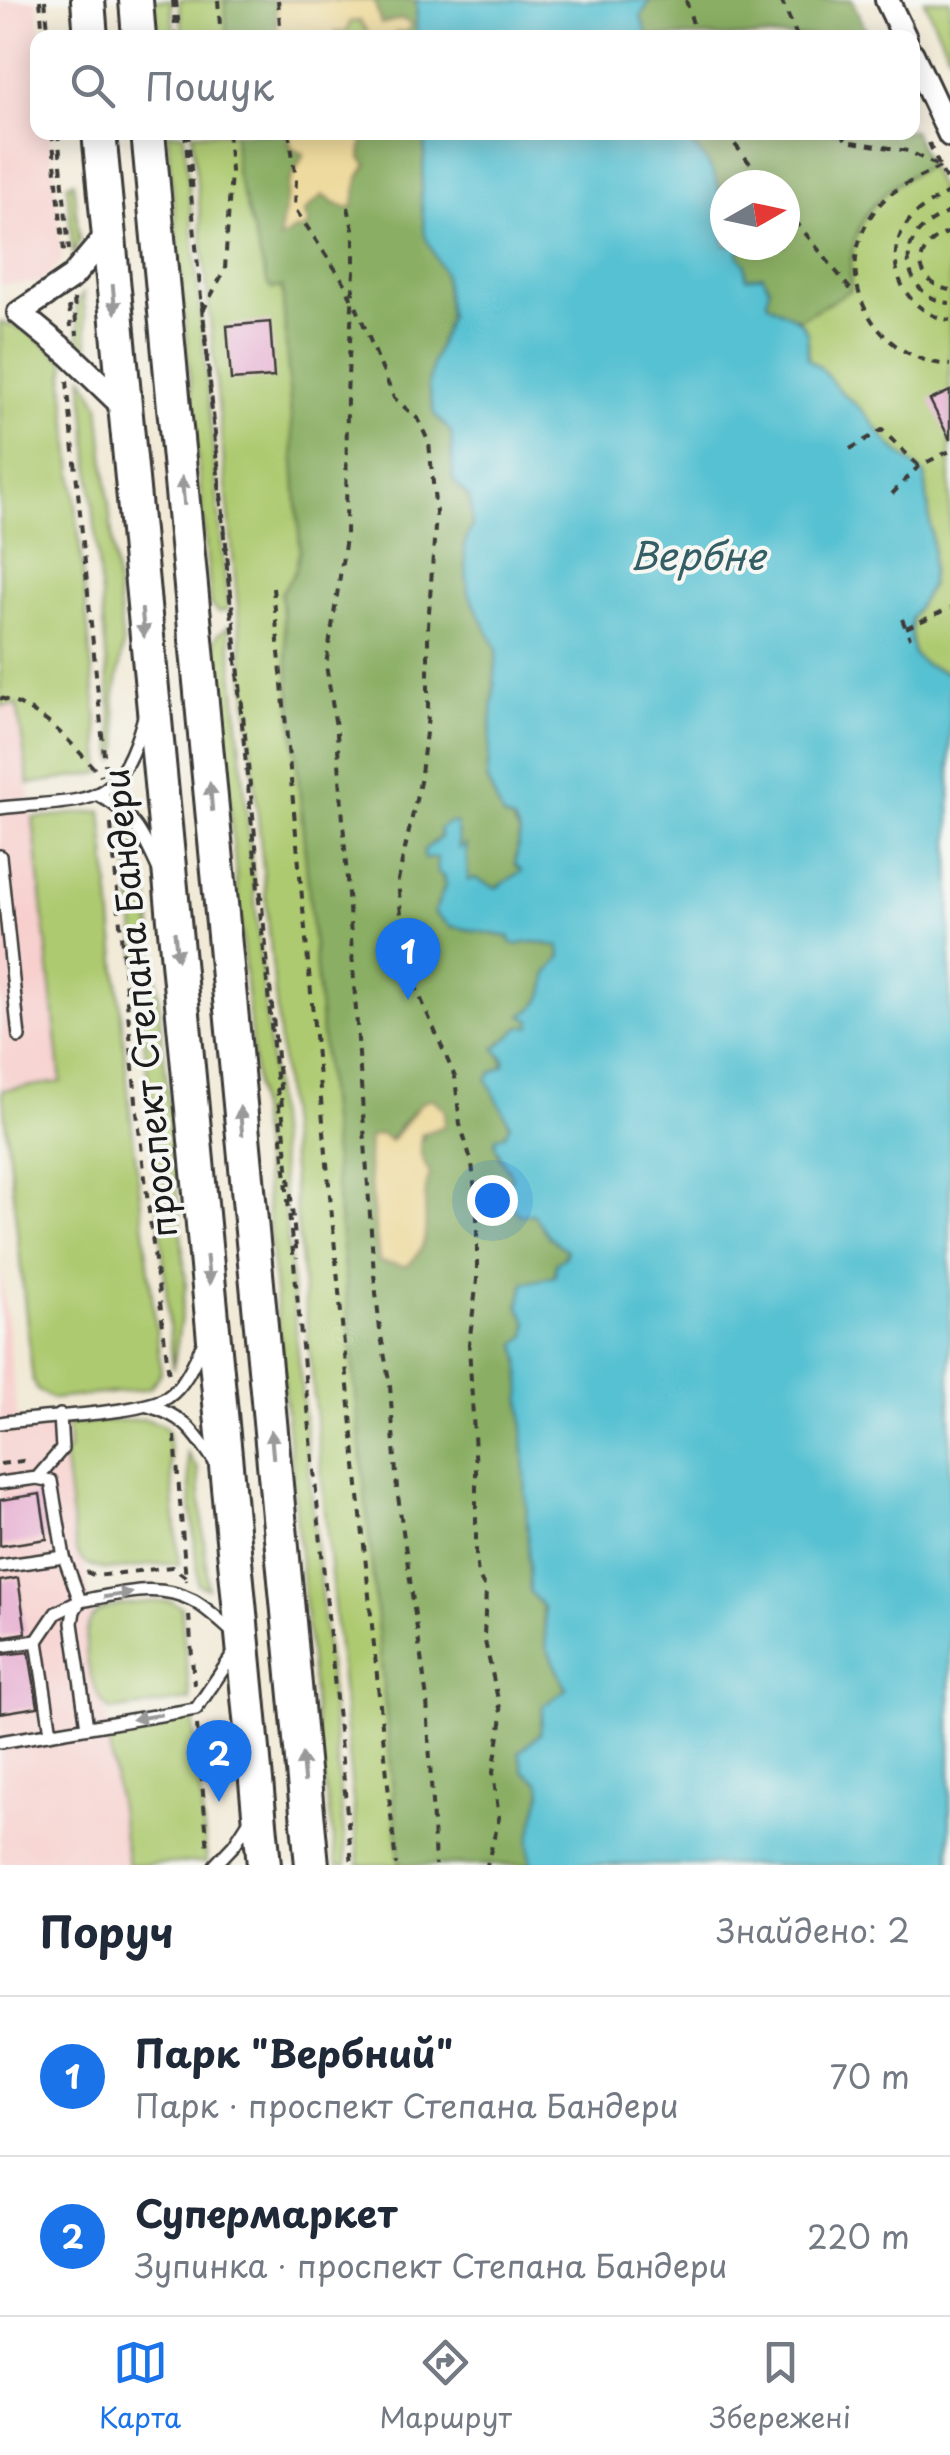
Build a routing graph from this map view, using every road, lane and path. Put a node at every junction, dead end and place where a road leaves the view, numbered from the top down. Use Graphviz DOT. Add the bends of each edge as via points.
graph roads {
  1 [pos="42,0"];
  2 [pos="88,0"];
  3 [pos="136,0"];
  4 [pos="175,0"];
  5 [pos="218,0"];
  6 [pos="278,0"];
  7 [pos="686,0"];
  8 [pos="781,0"];
  9 [pos="887,0"];
  10 [pos="45,30"];
  11 [pos="90,30"];
  12 [pos="138,30"];
  13 [pos="177,30"];
  14 [pos="220,30"];
  15 [pos="280,30"];
  16 [pos="695,30"];
  17 [pos="794,30"];
  18 [pos="901,30"];
  19 [pos="920,71"];
  20 [pos="950,135"];
  21 [pos="926,137"];
  22 [pos="53,140"];
  23 [pos="100,140"];
  24 [pos="149,140"];
  25 [pos="187,140"];
  26 [pos="229,140"];
  27 [pos="291,140"];
  28 [pos="731,140"];
  29 [pos="846,140"];
  30 [pos="940,167"];
  31 [pos="755,170"];
  32 [pos="950,191"];
  33 [pos="348,207"];
  34 [pos="950,211"];
  35 [pos="800,227"];
  36 [pos="950,232"];
  37 [pos="108,234"];
  38 [pos="66,281"];
  39 [pos="857,288"];
  40 [pos="950,290"];
  41 [pos="950,303"];
  42 [pos="354,304"];
  43 [pos="202,313"];
  44 [pos="9,314"];
  45 [pos="950,320"];
  46 [pos="70,355"];
  47 [pos="950,365"];
  48 [pos="123,406"];
  49 [pos="850,449"];
  50 [pos="950,451"];
  51 [pos="919,466"];
  52 [pos="892,494"];
  53 [pos="273,588"];
  54 [pos="950,608"];
  55 [pos="902,618"];
  56 [pos="906,628"];
  57 [pos="910,638"];
  58 [pos="150,694"];
  59 [pos="0,698"];
  60 [pos="104,798"];
  61 [pos="0,808"];
  62 [pos="0,856"];
  63 [pos="171,896"];
  64 [pos="20,1038"];
  65 [pos="214,1322"];
  66 [pos="172,1395"];
  67 [pos="148,1406"];
  68 [pos="173,1413"];
  69 [pos="60,1415"];
  70 [pos="0,1423"];
  71 [pos="0,1464"];
  72 [pos="48,1466"];
  73 [pos="37,1478"];
  74 [pos="0,1482"];
  75 [pos="228,1483"];
  76 [pos="64,1558"];
  77 [pos="0,1566"];
  78 [pos="81,1571"];
  79 [pos="186,1576"];
  80 [pos="192,1581"];
  81 [pos="188,1598"];
  82 [pos="80,1601"];
  83 [pos="243,1640"];
  84 [pos="36,1642"];
  85 [pos="0,1646"];
  86 [pos="196,1708"];
  87 [pos="87,1727"];
  88 [pos="51,1733"];
  89 [pos="0,1742"];
  90 [pos="258,1804"];
  91 [pos="212,1865"];
  92 [pos="264,1865"];
  93 [pos="312,1865"];
  94 [pos="353,1865"];
  95 [pos="396,1865"];
  96 [pos="435,1865"];
  97 [pos="487,1865"];
  1 -- 10 [label="path"];
  2 -- 11 [label="main road"];
  3 -- 12 [label="main road"];
  4 -- 13 [label="path"];
  5 -- 14 [label="path"];
  6 -- 15 [label="path"];
  7 -- 16 [label="path"];
  8 -- 17 [label="path"];
  9 -- 18 [label="street"];
  19 -- 20 [label="street"];
  21 -- 30 [label="path"];
  22 -- 38 [label="path"];
  23 -- 37 [label="main road, проспект Степана Бандери"];
  93 -- 24 [label="main road, one-way"];
  25 -- 43 [label="path"];
  26 -- 43 [label="path" via="225,269"];
  27 -- 42 [label="path" via="296,209"];
  28 -- 31 [label="path"];
  29 -- 30 [label="path" via="908,152"];
  30 -- 32 [label="path"];
  30 -- 39 [label="path" via="899,188 868,221 859,242"];
  32 -- 45 [label="path" via="916,213 896,252 907,295 929,314"];
  33 -- 42 [label="path"];
  34 -- 41 [label="path" via="914,237 908,264 919,288"];
  35 -- 39 [label="path" via="850,290"];
  36 -- 40 [label="path" via="928,245 921,261 932,284"];
  37 -- 38 [label="street"];
  37 -- 48 [label="main road, проспект Степана Бандери, one-way"];
  38 -- 44 [label="street"];
  38 -- 46 [label="path"];
  39 -- 47 [label="path" via="876,329 893,345 912,357"];
  42 -- 96 [label="path" via="346,538 326,665 337,733 374,1274 427,1698"];
  42 -- 97 [label="path" via="394,398 418,419 429,443 436,513 428,716 398,880 410,974 454,1077 477,1211 469,1344 476,1558 502,1716 493,1772 499,1818"];
  43 -- 94 [label="path"];
  44 -- 46 [label="street"];
  46 -- 48 [label="street"];
  46 -- 59 [label="path" via="67,382 107,782 53,724"];
  48 -- 58 [label="main road, проспект Степана Бандери, one-way"];
  49 -- 51 [label="path" via="882,430"];
  50 -- 51 [label="path"];
  51 -- 52 [label="path"];
  53 -- 95 [label="path"];
  54 -- 56 [label="path"];
  55 -- 56 [label="path"];
  56 -- 57 [label="path"];
  58 -- 60 [label="lane" via="135,748"];
  58 -- 63 [label="main road, проспект Степана Бандери"];
  60 -- 61 [label="lane"];
  60 -- 63 [label="lane" via="140,829"];
  60 -- 66 [label="path"];
  62 -- 64 [label="lane"];
  63 -- 65 [label="main road, проспект Степана Бандери, one-way"];
  65 -- 66 [label="lane"];
  65 -- 75 [label="main road, проспект Степана Бандери"];
  66 -- 67 [label="lane"];
  67 -- 68 [label="lane"];
  67 -- 69 [label="lane"];
  68 -- 75 [label="lane"];
  68 -- 79 [label="path"];
  69 -- 70 [label="lane"];
  69 -- 72 [label="lane" via="62,1450"];
  71 -- 72 [label="path" via="42,1459"];
  72 -- 73 [label="lane"];
  73 -- 74 [label="lane"];
  73 -- 76 [label="lane" via="52,1484"];
  75 -- 83 [label="main road, проспект Степана Бандери"];
  76 -- 77 [label="lane"];
  76 -- 82 [label="lane"];
  78 -- 79 [label="path" via="96,1576 172,1566"];
  79 -- 80 [label="path"];
  79 -- 81 [label="path"];
  82 -- 81 [label="lane, one-way" via="152,1590"];
  81 -- 83 [label="lane"];
  81 -- 86 [label="path"];
  82 -- 84 [label="lane" via="56,1613"];
  82 -- 87 [label="lane" via="72,1623"];
  83 -- 86 [label="lane"];
  83 -- 90 [label="main road, проспект Степана Бандери"];
  84 -- 85 [label="lane"];
  84 -- 88 [label="lane"];
  86 -- 87 [label="lane, one-way"];
  86 -- 91 [label="path"];
  87 -- 88 [label="lane"];
  88 -- 89 [label="lane"];
  90 -- 91 [label="lane" via="242,1834"];
  90 -- 92 [label="main road, проспект Степана Бандери"];
}
